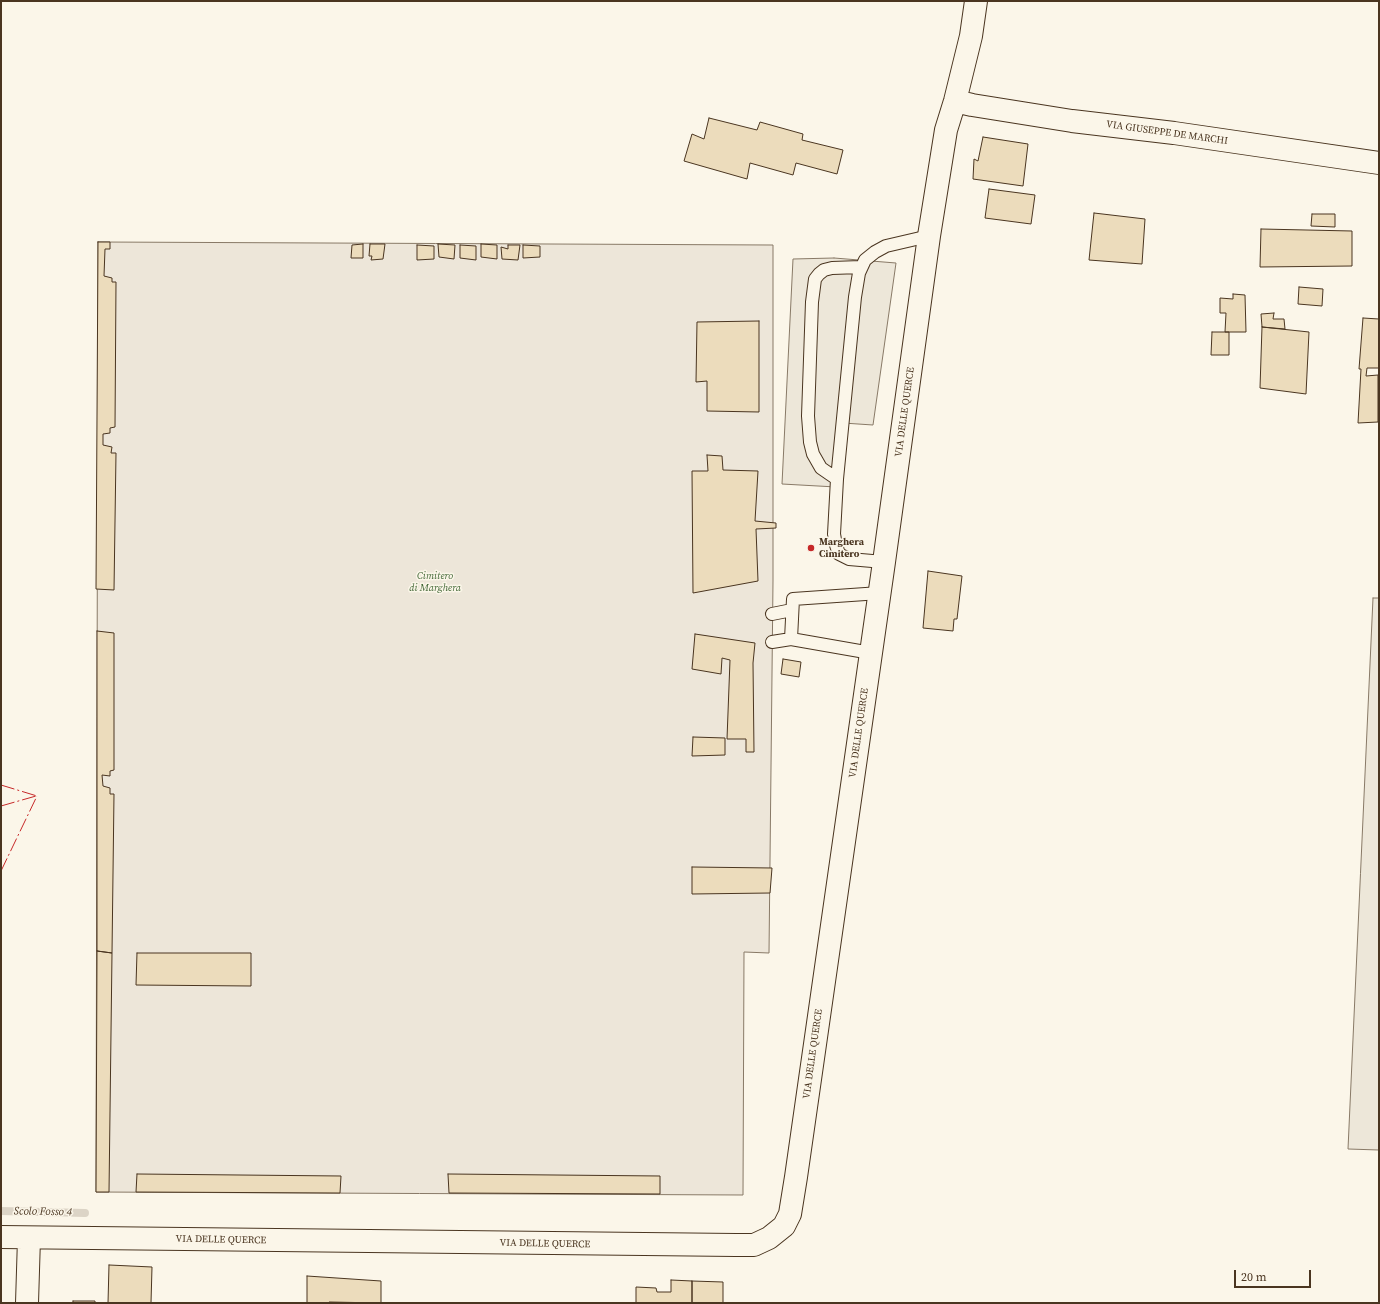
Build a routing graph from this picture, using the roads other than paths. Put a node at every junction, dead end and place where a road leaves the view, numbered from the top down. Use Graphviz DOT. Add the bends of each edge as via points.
graph roads {
  1 [pos="976,1"];
  2 [pos="955,101"];
  3 [pos="1379,162"];
  4 [pos="929,236"];
  5 [pos="861,267"];
  6 [pos="837,479"];
  7 [pos="884,562"];
  8 [pos="880,593"];
  9 [pos="792,610"];
  10 [pos="772,614"];
  11 [pos="791,639"];
  12 [pos="772,642"];
  13 [pos="871,653"];
  14 [pos="1,1237"];
  15 [pos="29,1238"];
  16 [pos="27,1303"];
  1 -- 2 [label="street, VIA DELLE QUERCE" via="971,36"];
  2 -- 3 [label="street, VIA GIUSEPPE DE MARCHI" via="1072,120"];
  2 -- 4 [label="street, VIA DELLE QUERCE" via="946,130"];
  4 -- 5 [label="lane" via="886,246 865,260"];
  4 -- 7 [label="street, VIA DELLE QUERCE"];
  5 -- 6 [label="lane" via="855,297"];
  5 -- 6 [label="lane" via="824,270 815,279 812,302 808,416 810,442 821,468"];
  6 -- 7 [label="lane" via="834,534 839,554 849,559"];
  7 -- 8 [label="street, VIA DELLE QUERCE"];
  8 -- 9 [label="lane" via="793,599"];
  8 -- 13 [label="street, VIA DELLE QUERCE"];
  9 -- 10 [label="lane"];
  9 -- 11 [label="lane"];
  11 -- 12 [label="lane"];
  11 -- 13 [label="lane"];
  13 -- 15 [label="street, VIA DELLE QUERCE" via="790,1214 784,1226 769,1238 754,1245 698,1246"];
  14 -- 15 [label="street, VIA DELLE QUERCE"];
  15 -- 16 [label="street"];
}
